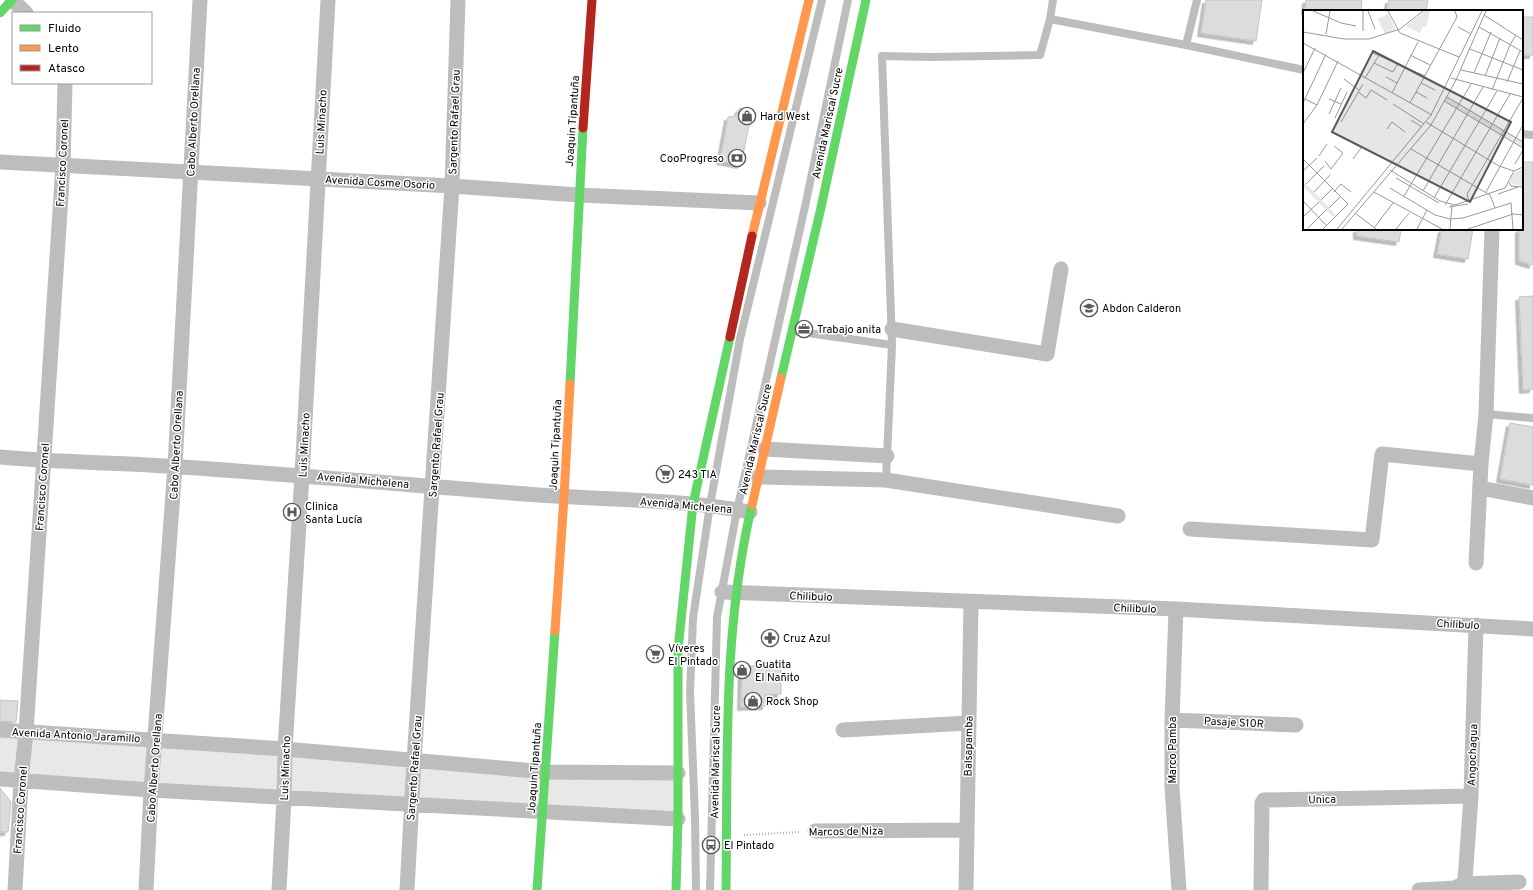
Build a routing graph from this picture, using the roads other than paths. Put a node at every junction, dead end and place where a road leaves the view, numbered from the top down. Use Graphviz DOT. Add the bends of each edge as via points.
graph roads {
  1 [pos="12,0"];
  2 [pos="200,0"];
  3 [pos="328,0"];
  4 [pos="458,0"];
  5 [pos="592,0"];
  6 [pos="809,0"];
  7 [pos="822,0"];
  8 [pos="848,0"];
  9 [pos="866,0"];
  10 [pos="1053,0"];
  11 [pos="1197,0"];
  12 [pos="25,12"];
  13 [pos="0,13"];
  14 [pos="1050,19"];
  15 [pos="1186,45"];
  16 [pos="1303,70"];
  17 [pos="65,84"];
  18 [pos="1523,134"];
  19 [pos="1533,135"];
  20 [pos="0,162"];
  21 [pos="63,165"];
  22 [pos="191,171"];
  23 [pos="318,178"];
  24 [pos="452,186"];
  25 [pos="579,195"];
  26 [pos="759,203"];
  27 [pos="1492,230"];
  28 [pos="1061,269"];
  29 [pos="892,329"];
  30 [pos="793,330"];
  31 [pos="892,345"];
  32 [pos="1486,414"];
  33 [pos="1533,418"];
  34 [pos="765,449"];
  35 [pos="887,456"];
  36 [pos="0,457"];
  37 [pos="44,461"];
  38 [pos="1481,464"];
  39 [pos="175,466"];
  40 [pos="302,475"];
  41 [pos="758,477"];
  42 [pos="886,480"];
  43 [pos="433,487"];
  44 [pos="1480,488"];
  45 [pos="564,497"];
  46 [pos="1533,498"];
  47 [pos="693,504"];
  48 [pos="710,505"];
  49 [pos="744,511"];
  50 [pos="1118,516"];
  51 [pos="1190,529"];
  52 [pos="1476,563"];
  53 [pos="729,592"];
  54 [pos="971,602"];
  55 [pos="1176,609"];
  56 [pos="1476,625"];
  57 [pos="1533,629"];
  58 [pos="1172,720"];
  59 [pos="968,723"];
  60 [pos="1296,725"];
  61 [pos="0,730"];
  62 [pos="843,730"];
  63 [pos="26,732"];
  64 [pos="155,740"];
  65 [pos="285,749"];
  66 [pos="414,761"];
  67 [pos="546,772"];
  68 [pos="678,773"];
  69 [pos="0,779"];
  70 [pos="21,781"];
  71 [pos="151,790"];
  72 [pos="1471,796"];
  73 [pos="284,798"];
  74 [pos="411,806"];
  75 [pos="544,812"];
  76 [pos="678,819"];
  77 [pos="967,830"];
  78 [pos="815,832"];
  79 [pos="1518,882"];
  80 [pos="1462,884"];
  81 [pos="15,890"];
  82 [pos="146,890"];
  83 [pos="279,890"];
  84 [pos="407,890"];
  85 [pos="537,890"];
  86 [pos="676,890"];
  87 [pos="696,890"];
  88 [pos="710,890"];
  89 [pos="726,890"];
  90 [pos="966,890"];
  91 [pos="1179,890"];
  92 [pos="1261,890"];
  93 [pos="1419,890"];
  1 -- 12 [label="street"];
  1 -- 13 [label="main road"];
  2 -- 22 [label="street, Cabo Alberto Orellana"];
  3 -- 23 [label="street, Luis Minacho"];
  4 -- 24 [label="street, Sargento Rafael Grau"];
  5 -- 25 [label="main road, Joaquin Tipantuña"];
  6 -- 26 [label="main road"];
  7 -- 48 [label="lane" via="740,339"];
  8 -- 49 [label="lane"];
  9 -- 30 [label="main road, Avenida Mariscal Sucre"];
  10 -- 14 [label="lane"];
  11 -- 15 [label="lane"];
  14 -- 15 [label="lane"];
  14 -- 29 [label="lane" via="1040,55 882,56"];
  15 -- 16 [label="lane"];
  17 -- 21 [label="street, Francisco Coronel"];
  18 -- 19 [label="lane"];
  20 -- 21 [label="street, Avenida Cosme Osorio"];
  21 -- 22 [label="street, Avenida Cosme Osorio"];
  21 -- 37 [label="street, Francisco Coronel"];
  22 -- 23 [label="street, Avenida Cosme Osorio"];
  22 -- 39 [label="street, Cabo Alberto Orellana"];
  23 -- 24 [label="street, Avenida Cosme Osorio"];
  23 -- 40 [label="street, Luis Minacho"];
  24 -- 25 [label="street, Avenida Cosme Osorio"];
  24 -- 43 [label="street, Sargento Rafael Grau"];
  25 -- 26 [label="street, Avenida Cosme Osorio"];
  25 -- 45 [label="main road, Joaquin Tipantuña"];
  26 -- 47 [label="main road"];
  27 -- 32 [label="street"];
  28 -- 29 [label="street" via="1047,354"];
  29 -- 31 [label="lane"];
  30 -- 31 [label="lane"];
  30 -- 34 [label="main road, Avenida Mariscal Sucre"];
  31 -- 35 [label="lane"];
  32 -- 33 [label="lane"];
  32 -- 38 [label="street"];
  34 -- 35 [label="street"];
  34 -- 41 [label="main road, Avenida Mariscal Sucre"];
  35 -- 42 [label="lane"];
  36 -- 37 [label="street, Avenida Michelena"];
  37 -- 39 [label="street, Avenida Michelena"];
  37 -- 63 [label="street, Francisco Coronel"];
  38 -- 44 [label="street"];
  38 -- 51 [label="street" via="1382,454 1372,540"];
  39 -- 40 [label="street, Avenida Michelena"];
  39 -- 64 [label="street, Cabo Alberto Orellana"];
  40 -- 43 [label="street, Avenida Michelena"];
  40 -- 65 [label="street, Luis Minacho"];
  41 -- 42 [label="street"];
  41 -- 49 [label="main road, Avenida Mariscal Sucre"];
  42 -- 50 [label="street"];
  43 -- 45 [label="street, Avenida Michelena"];
  43 -- 66 [label="street, Sargento Rafael Grau"];
  44 -- 46 [label="street"];
  44 -- 52 [label="street"];
  45 -- 47 [label="street, Avenida Michelena"];
  45 -- 67 [label="main road, Joaquin Tipantuña"];
  47 -- 48 [label="street, Avenida Michelena"];
  47 -- 68 [label="main road" via="678,650"];
  48 -- 49 [label="street, Avenida Michelena"];
  48 -- 87 [label="lane" via="693,618 690,692"];
  49 -- 53 [label="main road, Avenida Mariscal Sucre"];
  49 -- 53 [label="lane"];
  53 -- 54 [label="street, Chilibulo"];
  53 -- 88 [label="lane" via="718,617"];
  53 -- 89 [label="main road, Avenida Mariscal Sucre"];
  54 -- 55 [label="street, Chilibulo"];
  54 -- 59 [label="street, Balsapamba"];
  55 -- 56 [label="street, Chilibulo"];
  55 -- 58 [label="street, Marco Pamba"];
  56 -- 57 [label="street, Chilibulo"];
  56 -- 72 [label="street, Angochagua"];
  58 -- 60 [label="street, Pasaje S10R"];
  58 -- 91 [label="street, Marco Pamba" via="1172,787"];
  59 -- 62 [label="street"];
  59 -- 77 [label="street, Balsapamba"];
  61 -- 63 [label="street, Avenida Antonio Jaramillo"];
  63 -- 64 [label="street, Avenida Antonio Jaramillo"];
  63 -- 70 [label="street, Francisco Coronel"];
  64 -- 65 [label="street, Avenida Antonio Jaramillo"];
  64 -- 71 [label="street, Cabo Alberto Orellana"];
  65 -- 66 [label="street, Avenida Antonio Jaramillo"];
  65 -- 73 [label="street, Luis Minacho"];
  66 -- 67 [label="street, Avenida Antonio Jaramillo"];
  66 -- 74 [label="street, Sargento Rafael Grau"];
  67 -- 68 [label="street, Avenida Antonio Jaramillo"];
  67 -- 75 [label="main road, Joaquin Tipantuña"];
  68 -- 76 [label="main road"];
  69 -- 70 [label="street"];
  70 -- 71 [label="street"];
  70 -- 81 [label="street, Francisco Coronel"];
  71 -- 73 [label="street"];
  71 -- 82 [label="street, Cabo Alberto Orellana"];
  72 -- 80 [label="street, Angochagua" via="1465,880"];
  72 -- 92 [label="street, Unica" via="1264,800"];
  73 -- 74 [label="street"];
  73 -- 83 [label="street, Luis Minacho"];
  74 -- 75 [label="street"];
  74 -- 84 [label="street, Sargento Rafael Grau"];
  75 -- 76 [label="street"];
  75 -- 85 [label="main road, Joaquin Tipantuña"];
  76 -- 86 [label="main road"];
  77 -- 78 [label="street, Marcos de Niza"];
  77 -- 90 [label="street, Balsapamba"];
  79 -- 80 [label="street"];
  80 -- 93 [label="street" via="1455,888"];
}
